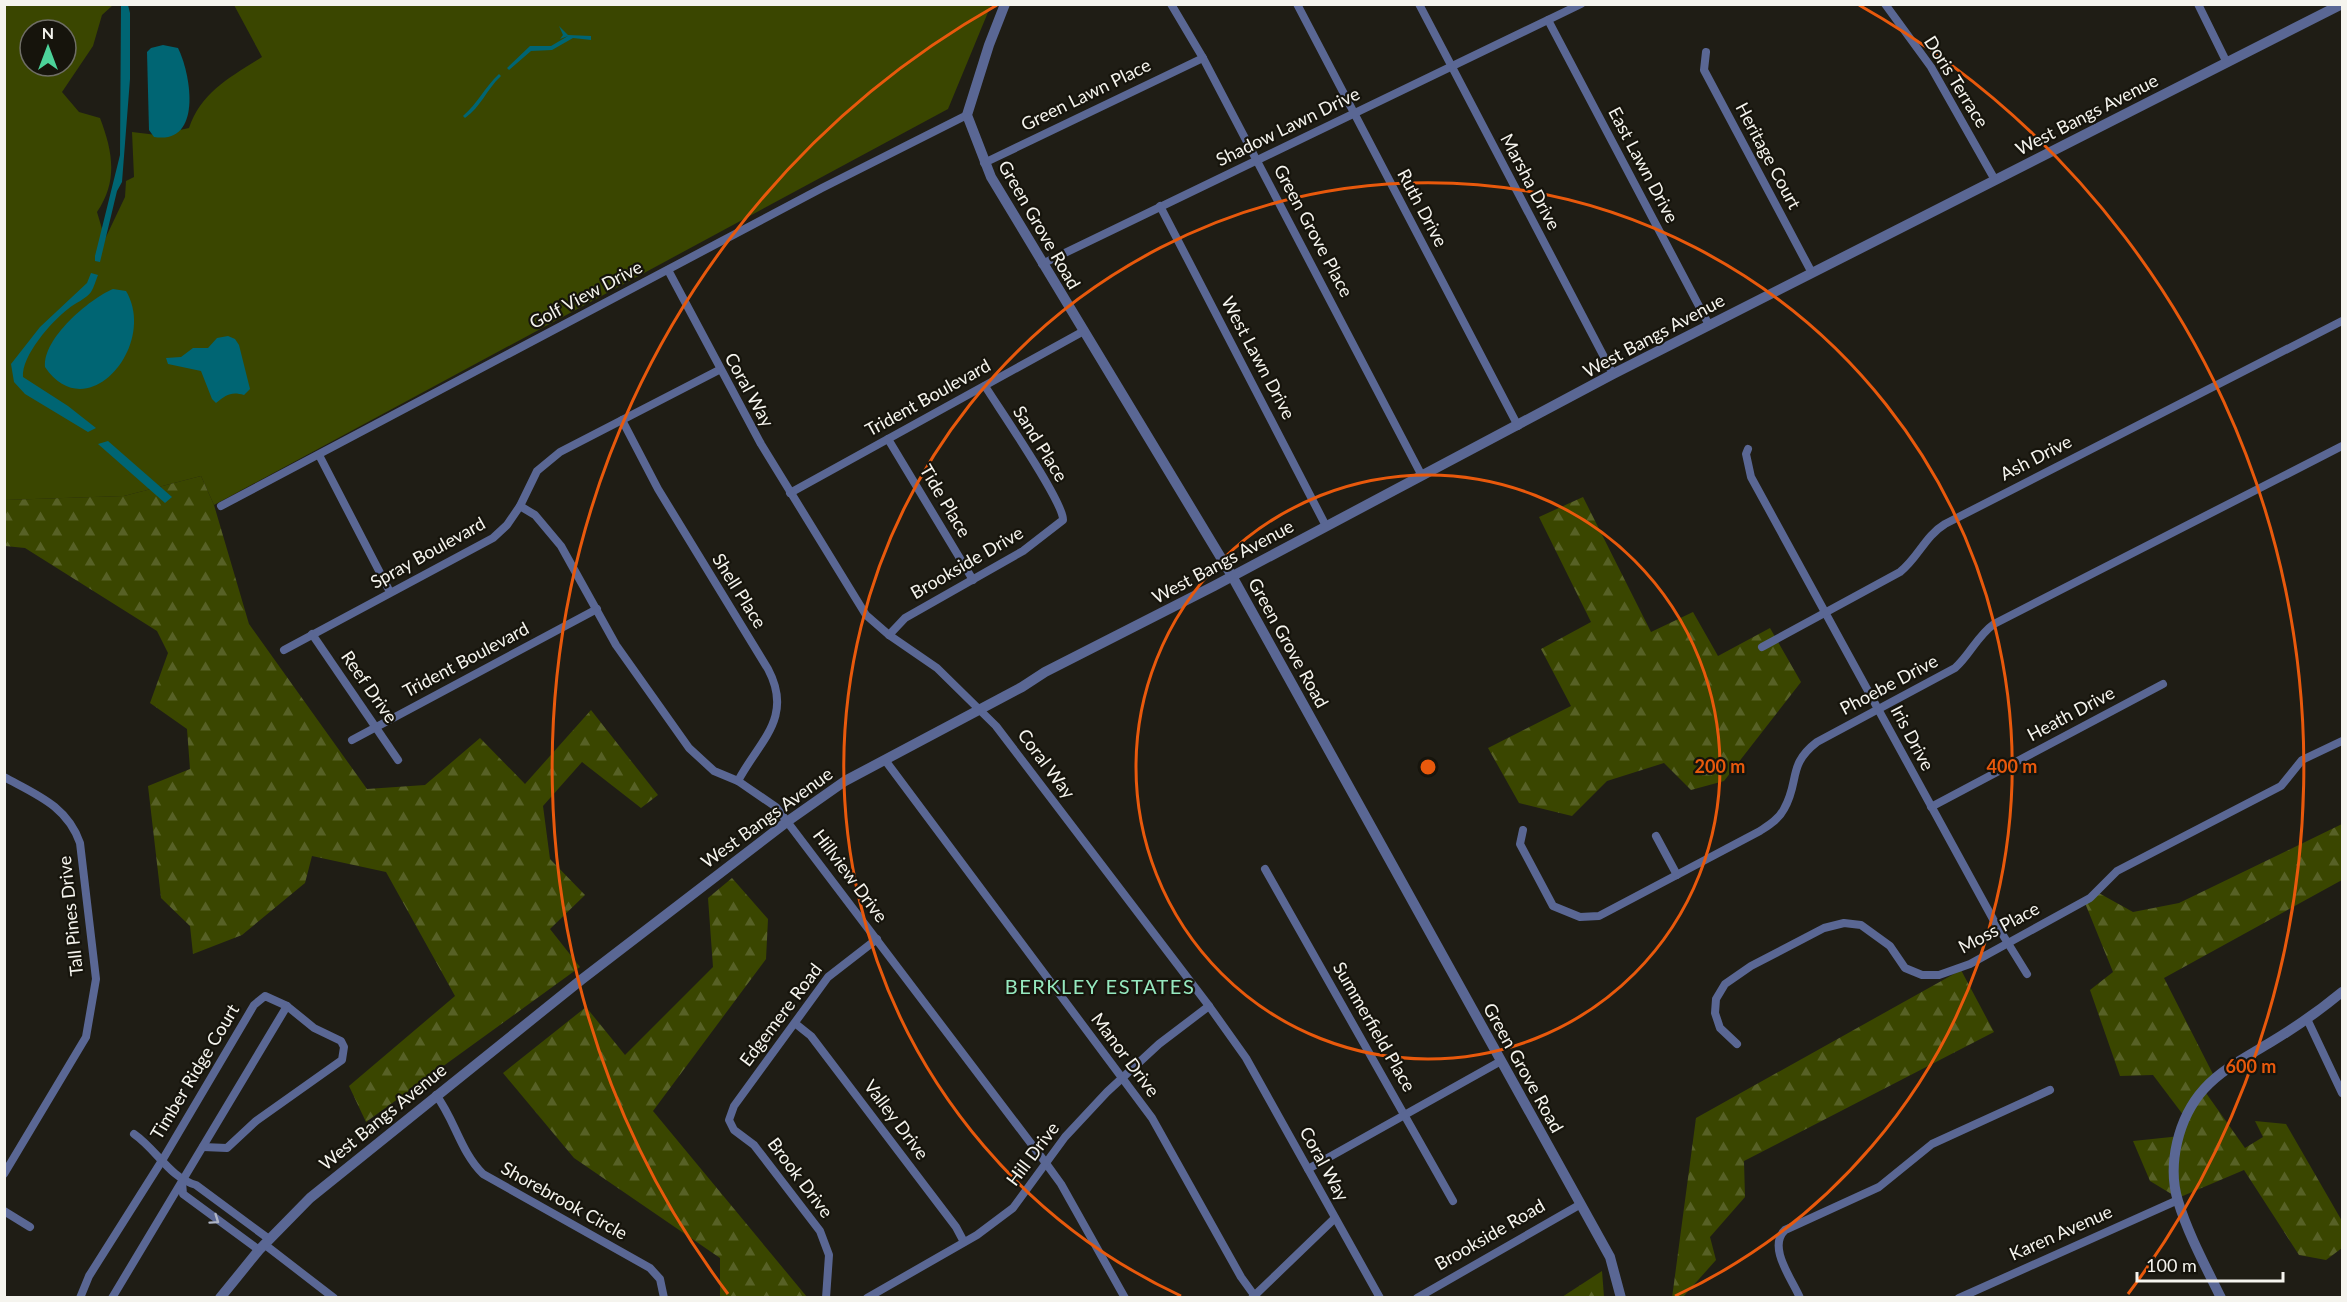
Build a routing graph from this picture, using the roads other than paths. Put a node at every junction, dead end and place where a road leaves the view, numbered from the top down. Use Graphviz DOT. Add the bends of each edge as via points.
graph roads {
  1 [pos="1005,4"];
  2 [pos="1171,4"];
  3 [pos="1297,4"];
  4 [pos="1419,4"];
  5 [pos="1581,4"];
  6 [pos="1885,4"];
  7 [pos="2198,4"];
  8 [pos="2335,6"];
  9 [pos="1548,20"];
  10 [pos="1706,52"];
  11 [pos="1203,58"];
  12 [pos="2227,63"];
  13 [pos="1452,67"];
  14 [pos="1354,113"];
  15 [pos="967,115"];
  16 [pos="1257,160"];
  17 [pos="984,162"];
  18 [pos="1995,180"];
  19 [pos="1160,206"];
  20 [pos="1042,264"];
  21 [pos="668,270"];
  22 [pos="1812,273"];
  23 [pos="2343,321"];
  24 [pos="1709,325"];
  25 [pos="1082,332"];
  26 [pos="719,370"];
  27 [pos="1613,374"];
  28 [pos="985,386"];
  29 [pos="622,420"];
  30 [pos="1518,426"];
  31 [pos="888,439"];
  32 [pos="2343,446"];
  33 [pos="1748,449"];
  34 [pos="319,455"];
  35 [pos="1422,476"];
  36 [pos="790,493"];
  37 [pos="221,506"];
  38 [pos="520,506"];
  39 [pos="1063,520"];
  40 [pos="1326,526"];
  41 [pos="1232,576"];
  42 [pos="973,580"];
  43 [pos="390,592"];
  44 [pos="597,609"];
  45 [pos="1824,611"];
  46 [pos="312,634"];
  47 [pos="889,635"];
  48 [pos="1762,647"];
  49 [pos="284,650"];
  50 [pos="2163,684"];
  51 [pos="1878,709"];
  52 [pos="980,710"];
  53 [pos="376,726"];
  54 [pos="352,740"];
  55 [pos="2343,741"];
  56 [pos="399,759"];
  57 [pos="885,760"];
  58 [pos="4,777"];
  59 [pos="738,781"];
  60 [pos="1931,807"];
  61 [pos="788,821"];
  62 [pos="1523,830"];
  63 [pos="1656,836"];
  64 [pos="1266,869"];
  65 [pos="1677,875"];
  66 [pos="877,939"];
  67 [pos="2009,944"];
  68 [pos="2027,974"];
  69 [pos="2343,992"];
  70 [pos="287,1006"];
  71 [pos="1209,1006"];
  72 [pos="2307,1019"];
  73 [pos="796,1023"];
  74 [pos="1737,1044"];
  75 [pos="1501,1061"];
  76 [pos="1122,1077"];
  77 [pos="2050,1090"];
  78 [pos="2343,1093"];
  79 [pos="436,1095"];
  80 [pos="1405,1115"];
  81 [pos="730,1125"];
  82 [pos="134,1134"];
  83 [pos="202,1147"];
  84 [pos="163,1159"];
  85 [pos="1046,1162"];
  86 [pos="1308,1169"];
  87 [pos="4,1174"];
  88 [pos="182,1181"];
  89 [pos="2178,1200"];
  90 [pos="1453,1201"];
  91 [pos="1581,1204"];
  92 [pos="4,1211"];
  93 [pos="1335,1218"];
  94 [pos="30,1227"];
  95 [pos="964,1242"];
  96 [pos="264,1244"];
  97 [pos="1253,1296"];
  98 [pos="80,1298"];
  99 [pos="112,1298"];
  100 [pos="220,1298"];
  101 [pos="334,1298"];
  102 [pos="664,1298"];
  103 [pos="826,1298"];
  104 [pos="867,1298"];
  105 [pos="1125,1298"];
  106 [pos="1380,1298"];
  107 [pos="1417,1298"];
  108 [pos="1621,1298"];
  109 [pos="1800,1298"];
  110 [pos="1959,1298"];
  111 [pos="2221,1298"];
  1 -- 15 [label="street"];
  2 -- 11 [label="street, Green Grove Place"];
  3 -- 14 [label="street, Ruth Drive"];
  4 -- 13 [label="street, Marsha Drive"];
  5 -- 9 [label="street, Shadow Lawn Drive"];
  6 -- 18 [label="street, Doris Terrace" via="1931,67"];
  7 -- 12 [label="street"];
  8 -- 12 [label="street, West Bangs Avenue"];
  9 -- 13 [label="street, Shadow Lawn Drive"];
  9 -- 24 [label="street, East Lawn Drive"];
  10 -- 22 [label="street, Heritage Court" via="1704,70"];
  11 -- 16 [label="street, Green Grove Place"];
  11 -- 17 [label="street, Green Lawn Place"];
  12 -- 18 [label="street, West Bangs Avenue"];
  13 -- 14 [label="street, Shadow Lawn Drive"];
  13 -- 27 [label="street, Marsha Drive"];
  14 -- 16 [label="street, Shadow Lawn Drive"];
  14 -- 30 [label="street, Ruth Drive"];
  15 -- 17 [label="street, Green Grove Road"];
  15 -- 21 [label="street, Golf View Drive"];
  16 -- 19 [label="street, Shadow Lawn Drive"];
  16 -- 35 [label="street, Green Grove Place"];
  17 -- 20 [label="street, Green Grove Road"];
  18 -- 22 [label="street, West Bangs Avenue"];
  19 -- 20 [label="street, Shadow Lawn Drive"];
  19 -- 40 [label="street, West Lawn Drive"];
  20 -- 25 [label="street, Green Grove Road"];
  21 -- 26 [label="street, Coral Way"];
  21 -- 34 [label="street, Golf View Drive"];
  22 -- 24 [label="street, West Bangs Avenue"];
  23 -- 45 [label="street, Ash Drive" via="1945,524 1930,535 1900,572"];
  24 -- 27 [label="street, West Bangs Avenue"];
  25 -- 28 [label="street, Trident Boulevard"];
  25 -- 41 [label="street, Green Grove Road"];
  26 -- 29 [label="street, Spray Boulevard"];
  26 -- 36 [label="street, Coral Way"];
  27 -- 30 [label="street, West Bangs Avenue"];
  28 -- 31 [label="street, Trident Boulevard"];
  28 -- 39 [label="street, Sand Place" via="1062,512"];
  29 -- 38 [label="street, Spray Boulevard" via="544,464"];
  29 -- 59 [label="street, Shell Place" via="658,489 777,689 773,727"];
  30 -- 35 [label="street, West Bangs Avenue"];
  31 -- 36 [label="street, Trident Boulevard"];
  31 -- 42 [label="street, Tide Place"];
  32 -- 51 [label="street, Phoebe Drive" via="1994,624 1978,637 1955,668"];
  33 -- 45 [label="street, Iris Drive" via="1751,477"];
  34 -- 37 [label="street, Golf View Drive"];
  34 -- 43 [label="street"];
  35 -- 40 [label="street, West Bangs Avenue"];
  36 -- 47 [label="street, Coral Way" via="866,615"];
  38 -- 43 [label="street, Spray Boulevard" via="492,538"];
  38 -- 44 [label="street, Hillview Drive" via="535,515 561,546"];
  39 -- 42 [label="street, Brookside Drive" via="1023,551"];
  40 -- 41 [label="street, West Bangs Avenue"];
  41 -- 52 [label="street, West Bangs Avenue" via="1045,672"];
  41 -- 75 [label="street, Green Grove Road"];
  42 -- 47 [label="street, Brookside Drive" via="905,618"];
  43 -- 46 [label="street, Spray Boulevard"];
  44 -- 53 [label="street, Trident Boulevard"];
  44 -- 59 [label="street, Hillview Drive" via="616,645 689,748 714,771"];
  45 -- 48 [label="street, Ash Drive"];
  45 -- 51 [label="street, Iris Drive"];
  46 -- 49 [label="street, Spray Boulevard"];
  46 -- 53 [label="street, Reef Drive"];
  47 -- 52 [label="street, Coral Way" via="937,668"];
  50 -- 60 [label="street, Heath Drive"];
  51 -- 60 [label="street, Iris Drive"];
  51 -- 65 [label="street, Phoebe Drive" via="1804,751 1788,801 1777,819"];
  52 -- 57 [label="street, West Bangs Avenue"];
  52 -- 71 [label="street, Coral Way"];
  53 -- 54 [label="street, Trident Boulevard"];
  53 -- 56 [label="street, Reef Drive"];
  55 -- 67 [label="street, Moss Place" via="2302,760 2281,786 2117,871 2090,898"];
  57 -- 61 [label="street, West Bangs Avenue" via="828,792"];
  57 -- 76 [label="street, Manor Drive"];
  58 -- 87 [label="street, Tall Pines Drive" via="51,803 73,824 80,843 96,979 86,1037"];
  59 -- 61 [label="street, Hillview Drive" via="771,803"];
  60 -- 67 [label="street, Iris Drive"];
  61 -- 66 [label="street, Hillview Drive"];
  61 -- 79 [label="street, West Bangs Avenue"];
  62 -- 65 [label="street, Phoebe Drive" via="1520,844 1548,899 1569,914 1599,916"];
  63 -- 65 [label="street"];
  64 -- 80 [label="street, Summerfield Place"];
  66 -- 73 [label="street, Edgemere Road" via="833,972"];
  66 -- 85 [label="street, Hillview Drive"];
  67 -- 68 [label="street, Iris Drive"];
  67 -- 74 [label="street, Moss Place" via="1970,964 1939,975 1922,975 1905,968 1890,946 1861,925 1844,923 1824,928 1725,984 1716,999 1715,1013 1720,1028"];
  69 -- 72 [label="street"];
  70 -- 83 [label="street"];
  70 -- 83 [label="street, Timber Ridge Court" via="314,1028 341,1041 342,1060 256,1121 227,1148"];
  70 -- 84 [label="street, Timber Ridge Court" via="265,996 254,1005"];
  71 -- 76 [label="street, Hill Drive"];
  71 -- 86 [label="street, Coral Way" via="1246,1058"];
  72 -- 78 [label="street"];
  72 -- 89 [label="street" via="2221,1074 2199,1095 2186,1118 2175,1152"];
  73 -- 81 [label="street, Edgemere Road" via="734,1106"];
  73 -- 95 [label="street, Valley Drive" via="811,1036"];
  75 -- 80 [label="street"];
  75 -- 91 [label="street, Green Grove Road"];
  76 -- 85 [label="street, Hill Drive"];
  76 -- 97 [label="street, Manor Drive" via="1152,1118"];
  77 -- 109 [label="street" via="1932,1144 1879,1187 1794,1225 1779,1237 1778,1247"];
  79 -- 96 [label="street, West Bangs Avenue" via="310,1198"];
  79 -- 102 [label="street, Shorebrook Circle" via="450,1112 468,1157 483,1174 650,1268 660,1279"];
  80 -- 86 [label="street"];
  80 -- 90 [label="street, Summerfield Place"];
  81 -- 103 [label="street, Brook Drive" via="754,1144 820,1231 829,1255"];
  82 -- 84 [label="street, Timber Ridge Court"];
  83 -- 88 [label="street"];
  84 -- 88 [label="street, Timber Ridge Court"];
  84 -- 98 [label="street, Timber Ridge Court" via="89,1276"];
  85 -- 95 [label="street, Hill Drive" via="1013,1208"];
  85 -- 105 [label="street, Hillview Drive"];
  86 -- 93 [label="street, Coral Way"];
  88 -- 96 [label="street, Timber Ridge Court" via="196,1185"];
  88 -- 96 [label="street, Timber Ridge Court, one-way" via="183,1194"];
  88 -- 99 [label="street"];
  89 -- 110 [label="street, Karen Avenue"];
  89 -- 111 [label="street"];
  91 -- 107 [label="street, Brookside Road"];
  91 -- 108 [label="street, Green Grove Road" via="1610,1257"];
  92 -- 94 [label="street"];
  93 -- 97 [label="street"];
  93 -- 106 [label="street, Coral Way"];
  95 -- 104 [label="street, Hill Drive"];
  96 -- 100 [label="street, West Bangs Avenue"];
  96 -- 101 [label="street"];
}
